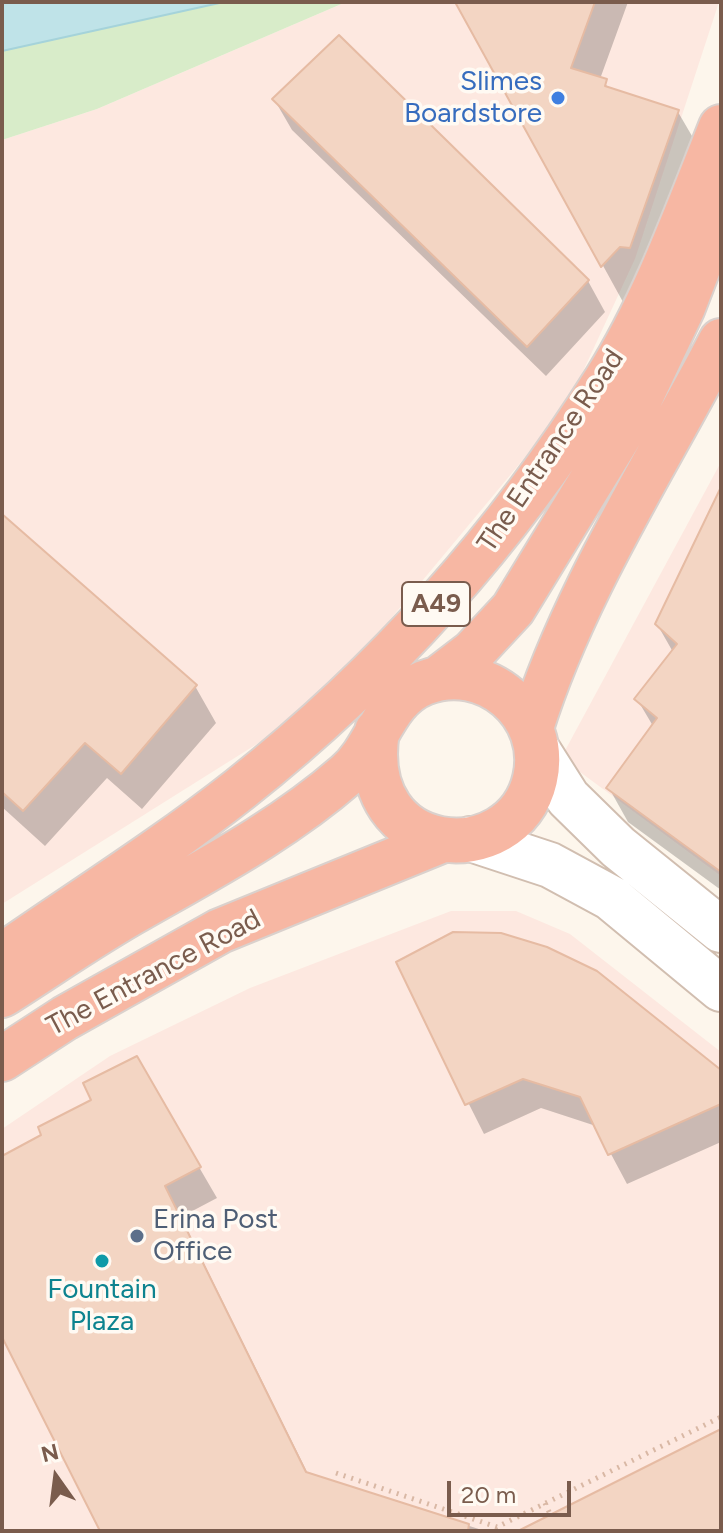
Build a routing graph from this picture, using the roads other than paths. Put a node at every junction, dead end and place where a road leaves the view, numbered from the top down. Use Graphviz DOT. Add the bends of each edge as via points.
graph roads {
  1 [pos="721,127"];
  2 [pos="721,208"];
  3 [pos="721,341"];
  4 [pos="439,678"];
  5 [pos="377,731"];
  6 [pos="534,738"];
  7 [pos="457,840"];
  8 [pos="721,930"];
  9 [pos="2,956"];
  10 [pos="721,989"];
  11 [pos="2,995"];
  12 [pos="2,1059"];
  1 -- 9 [label="highway, The Entrance Road / A49" via="668,258 606,379 483,552 373,673 239,789"];
  2 -- 4 [label="highway, A49" via="683,307 609,454 513,609 473,652"];
  3 -- 6 [label="highway" via="575,616 543,689"];
  4 -- 5 [label="highway, A49" via="420,684 394,704"];
  4 -- 6 [label="highway" via="469,678 494,686 516,704"];
  5 -- 7 [label="highway" via="373,760 378,788 394,815 417,832"];
  5 -- 11 [label="highway, A49" via="352,770 296,817"];
  6 -- 7 [label="highway" via="535,780 520,810 496,830"];
  6 -- 8 [label="street" via="568,798"];
  7 -- 10 [label="street" via="550,865 611,898"];
  7 -- 12 [label="highway, The Entrance Road" via="220,931"];
}
